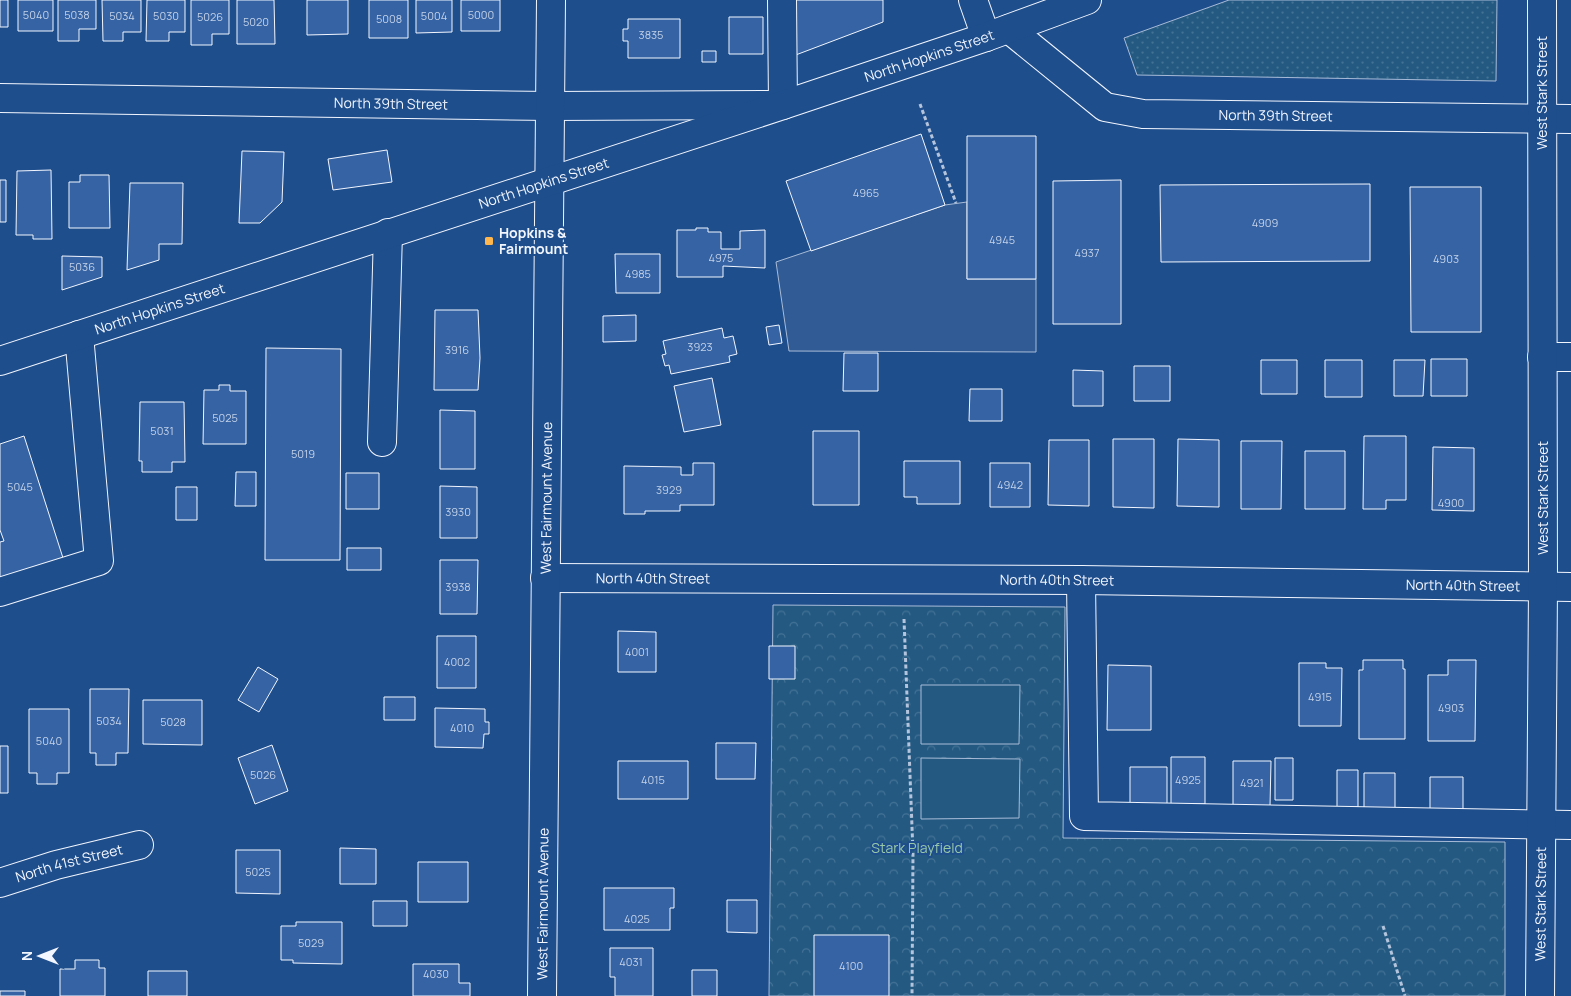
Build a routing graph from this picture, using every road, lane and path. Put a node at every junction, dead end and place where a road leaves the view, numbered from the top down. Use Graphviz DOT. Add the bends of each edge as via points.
graph roads {
  1 [pos="551,0"];
  2 [pos="782,0"];
  3 [pos="973,0"];
  4 [pos="1087,0"];
  5 [pos="1542,0"];
  6 [pos="997,33"];
  7 [pos="0,98"];
  8 [pos="920,104"];
  9 [pos="550,106"];
  10 [pos="783,106"];
  11 [pos="1542,119"];
  12 [pos="1571,119"];
  13 [pos="550,181"];
  14 [pos="956,203"];
  15 [pos="388,234"];
  16 [pos="79,335"];
  17 [pos="1542,357"];
  18 [pos="1571,357"];
  19 [pos="0,361"];
  20 [pos="382,442"];
  21 [pos="545,578"];
  22 [pos="1081,580"];
  23 [pos="1543,588"];
  24 [pos="1571,588"];
  25 [pos="0,592"];
  26 [pos="904,619"];
  27 [pos="1541,824"];
  28 [pos="1571,825"];
  29 [pos="139,845"];
  30 [pos="0,883"];
  31 [pos="1383,926"];
  32 [pos="542,996"];
  33 [pos="912,996"];
  34 [pos="1405,996"];
  35 [pos="1540,996"];
  1 -- 9 [label="street, West Fairmount Avenue"];
  2 -- 10 [label="street"];
  3 -- 6 [label="street"];
  4 -- 6 [label="street, North Hopkins Street"];
  5 -- 11 [label="street, West Stark Street"];
  6 -- 10 [label="street, North Hopkins Street"];
  6 -- 11 [label="street, North 39th Street" via="1105,107 1143,114"];
  7 -- 9 [label="street, North 39th Street"];
  8 -- 14 [label="path"];
  9 -- 10 [label="street, North 39th Street"];
  9 -- 13 [label="street, West Fairmount Avenue"];
  10 -- 13 [label="street, North Hopkins Street"];
  11 -- 12 [label="street, North 39th Street"];
  11 -- 17 [label="street, West Stark Street"];
  13 -- 15 [label="street, North Hopkins Street"];
  13 -- 21 [label="street, West Fairmount Avenue"];
  15 -- 16 [label="street, North Hopkins Street"];
  15 -- 20 [label="street"];
  16 -- 19 [label="street, North Hopkins Street"];
  16 -- 25 [label="street" via="99,561"];
  17 -- 18 [label="street"];
  17 -- 23 [label="street, West Stark Street"];
  21 -- 22 [label="street, North 40th Street"];
  21 -- 32 [label="street, West Fairmount Avenue"];
  22 -- 23 [label="street, North 40th Street"];
  22 -- 27 [label="street" via="1084,816"];
  23 -- 24 [label="street, North 40th Street"];
  23 -- 27 [label="street, West Stark Street"];
  26 -- 33 [label="path" via="912,854"];
  27 -- 28 [label="street"];
  27 -- 35 [label="street, West Stark Street"];
  29 -- 30 [label="street, North 41st Street" via="56,865"];
  31 -- 34 [label="path"];
}
